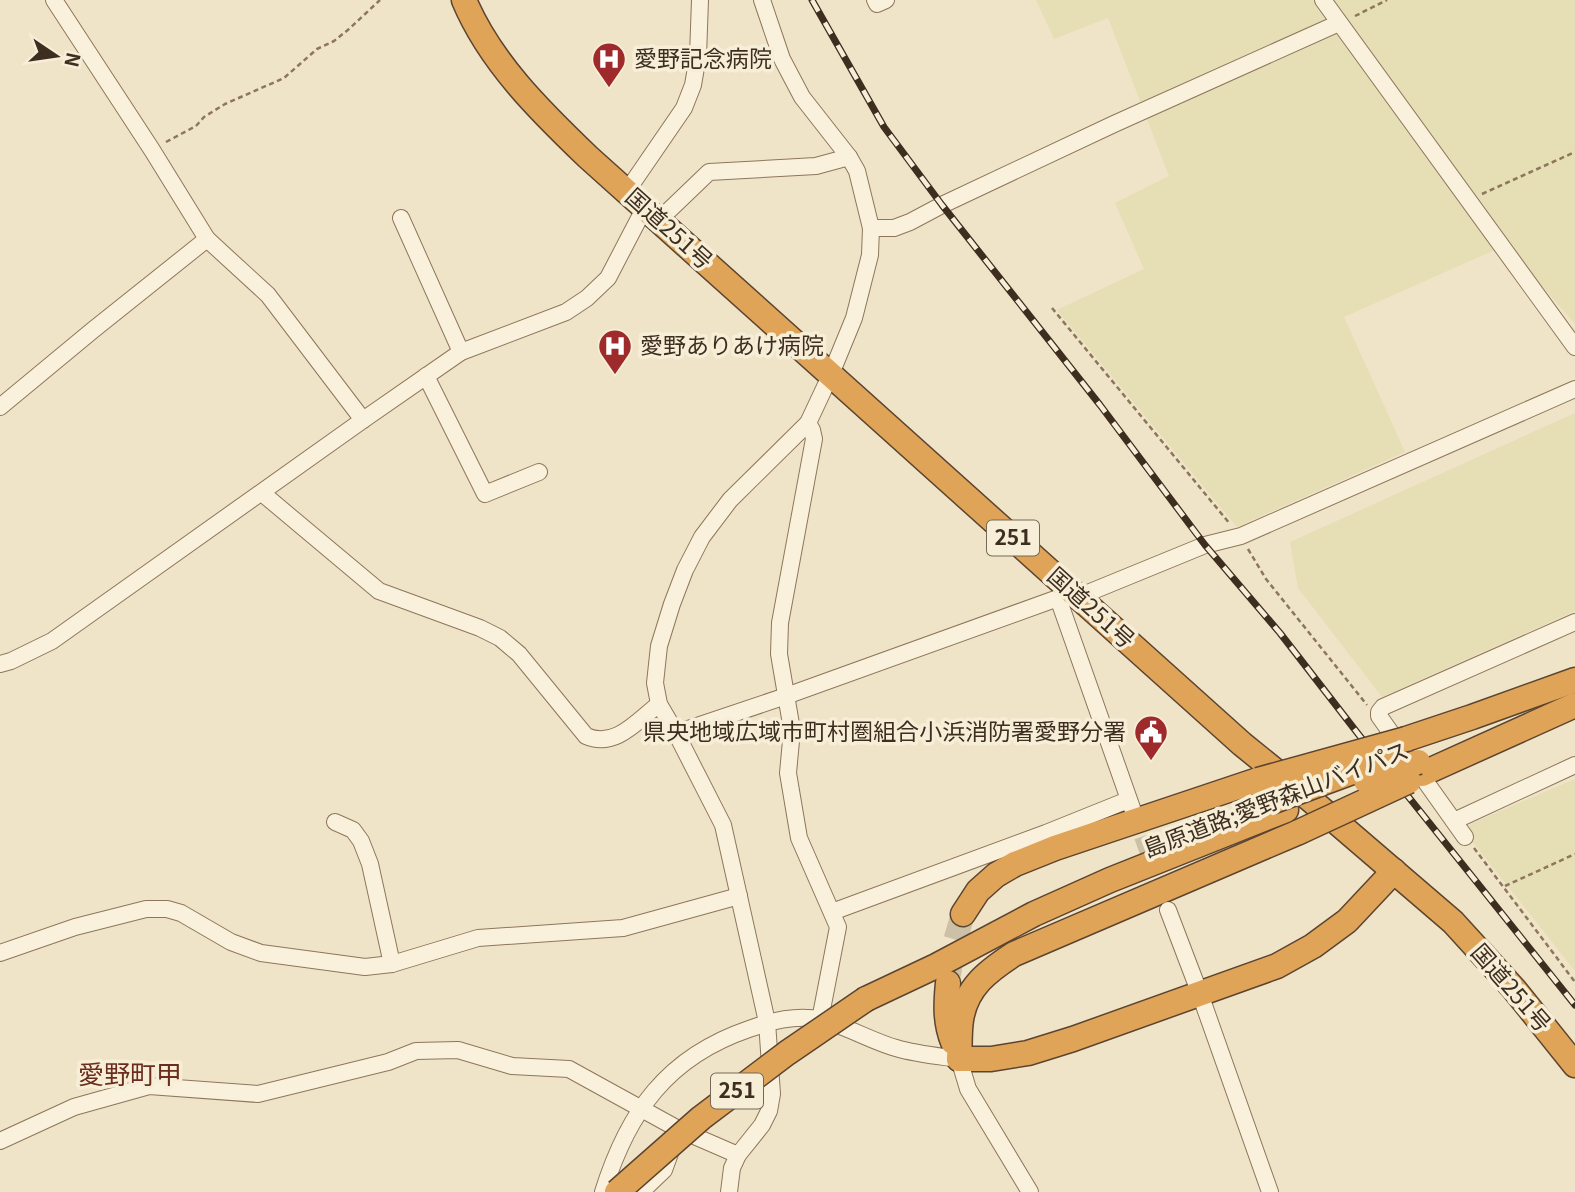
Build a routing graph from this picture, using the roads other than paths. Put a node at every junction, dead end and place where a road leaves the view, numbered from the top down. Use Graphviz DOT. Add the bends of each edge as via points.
graph roads {
  1 [pos="54,0"];
  2 [pos="464,0"];
  3 [pos="700,0"];
  4 [pos="762,0"];
  5 [pos="875,0"];
  6 [pos="886,0"];
  7 [pos="1323,0"];
  8 [pos="1339,23"];
  9 [pos="849,157"];
  10 [pos="644,206"];
  11 [pos="401,218"];
  12 [pos="872,228"];
  13 [pos="207,239"];
  14 [pos="1575,347"];
  15 [pos="461,352"];
  16 [pos="831,374"];
  17 [pos="426,376"];
  18 [pos="1575,389"];
  19 [pos="0,407"];
  20 [pos="363,420"];
  21 [pos="808,424"];
  22 [pos="539,472"];
  23 [pos="262,493"];
  24 [pos="1068,594"];
  25 [pos="1575,622"];
  26 [pos="0,664"];
  27 [pos="1575,680"];
  28 [pos="1575,687"];
  29 [pos="786,696"];
  30 [pos="659,704"];
  31 [pos="1575,705"];
  32 [pos="676,733"];
  33 [pos="1415,756"];
  34 [pos="1575,765"];
  35 [pos="1454,821"];
  36 [pos="335,822"];
  37 [pos="1465,837"];
  38 [pos="1394,871"];
  39 [pos="739,896"];
  40 [pos="1168,910"];
  41 [pos="832,912"];
  42 [pos="978,926"];
  43 [pos="0,953"];
  44 [pos="392,964"];
  45 [pos="948,983"];
  46 [pos="1200,994"];
  47 [pos="820,1020"];
  48 [pos="767,1022"];
  49 [pos="959,1059"];
  50 [pos="1575,1065"];
  51 [pos="640,1108"];
  52 [pos="678,1129"];
  53 [pos="0,1141"];
  54 [pos="738,1155"];
  55 [pos="603,1192"];
  56 [pos="617,1192"];
  57 [pos="641,1192"];
  58 [pos="729,1192"];
  59 [pos="1030,1192"];
  60 [pos="1270,1192"];
  1 -- 13 [label="street"];
  2 -- 10 [label="highway, 国道251号 / 251" via="480,32 522,91"];
  3 -- 10 [label="street" via="693,85"];
  4 -- 9 [label="street" via="782,59 802,97"];
  5 -- 6 [label="street" via="877,4"];
  7 -- 8 [label="street"];
  8 -- 12 [label="street" via="910,222"];
  8 -- 14 [label="street"];
  9 -- 10 [label="street" via="816,166 709,172"];
  9 -- 12 [label="street"];
  10 -- 15 [label="street" via="608,278 587,298 566,312"];
  10 -- 16 [label="highway, 国道251号 / 251"];
  11 -- 15 [label="street"];
  12 -- 16 [label="street" via="860,297"];
  13 -- 19 [label="street"];
  13 -- 20 [label="street" via="268,295"];
  15 -- 17 [label="street"];
  16 -- 21 [label="street"];
  16 -- 24 [label="highway, 国道251号 / 251"];
  17 -- 20 [label="street"];
  17 -- 22 [label="street" via="485,494"];
  18 -- 24 [label="street" via="1241,537 1205,545"];
  20 -- 23 [label="street"];
  21 -- 29 [label="street" via="814,439 780,624"];
  21 -- 30 [label="street" via="730,500 696,548 659,646 655,682"];
  23 -- 26 [label="street" via="52,641"];
  23 -- 30 [label="street" via="379,591 500,638 519,654 586,736 595,740 617,736"];
  24 -- 29 [label="street"];
  24 -- 38 [label="highway, 国道251号 / 251"];
  24 -- 41 [label="street" via="1130,804"];
  25 -- 35 [label="street" via="1379,712"];
  27 -- 33 [label="highway" via="1472,717"];
  28 -- 33 [label="highway, 島原道路;愛野森山バイパス / 251"];
  29 -- 32 [label="street"];
  29 -- 41 [label="street" via="792,730 788,773 799,838"];
  30 -- 32 [label="street"];
  31 -- 33 [label="highway"];
  32 -- 39 [label="street" via="723,825"];
  33 -- 42 [label="highway, 島原道路;愛野森山バイパス / 251, bridge" via="1102,866"];
  33 -- 42 [label="highway, bridge" via="1258,780 1055,848 1015,864 978,891"];
  33 -- 49 [label="highway, bridge" via="1299,832 1014,954 992,968 966,1002"];
  34 -- 35 [label="street"];
  35 -- 37 [label="street"];
  36 -- 44 [label="street" via="353,830 366,853"];
  38 -- 46 [label="highway" via="1347,921 1313,946 1277,966"];
  38 -- 50 [label="highway, 国道251号 / 251" via="1453,922"];
  39 -- 44 [label="street" via="623,928 478,938"];
  39 -- 48 [label="street"];
  40 -- 46 [label="street"];
  41 -- 47 [label="street" via="838,927"];
  42 -- 56 [label="highway, 251, bridge" via="787,1054 701,1118"];
  43 -- 44 [label="street" via="75,927 145,909 167,909 261,953 350,967"];
  45 -- 49 [label="highway" via="948,1031"];
  46 -- 49 [label="highway" via="1028,1053"];
  46 -- 60 [label="street"];
  47 -- 48 [label="street"];
  47 -- 49 [label="street" via="896,1048"];
  48 -- 51 [label="street" via="729,1035 697,1053 667,1077"];
  48 -- 54 [label="street" via="769,1111"];
  49 -- 59 [label="street" via="968,1088"];
  51 -- 52 [label="street"];
  51 -- 53 [label="street" via="569,1069 512,1066 458,1050 416,1051 258,1094 149,1086 74,1107"];
  51 -- 55 [label="street" via="618,1149"];
  52 -- 54 [label="street"];
  52 -- 57 [label="street" via="664,1170"];
  54 -- 58 [label="street"];
}
